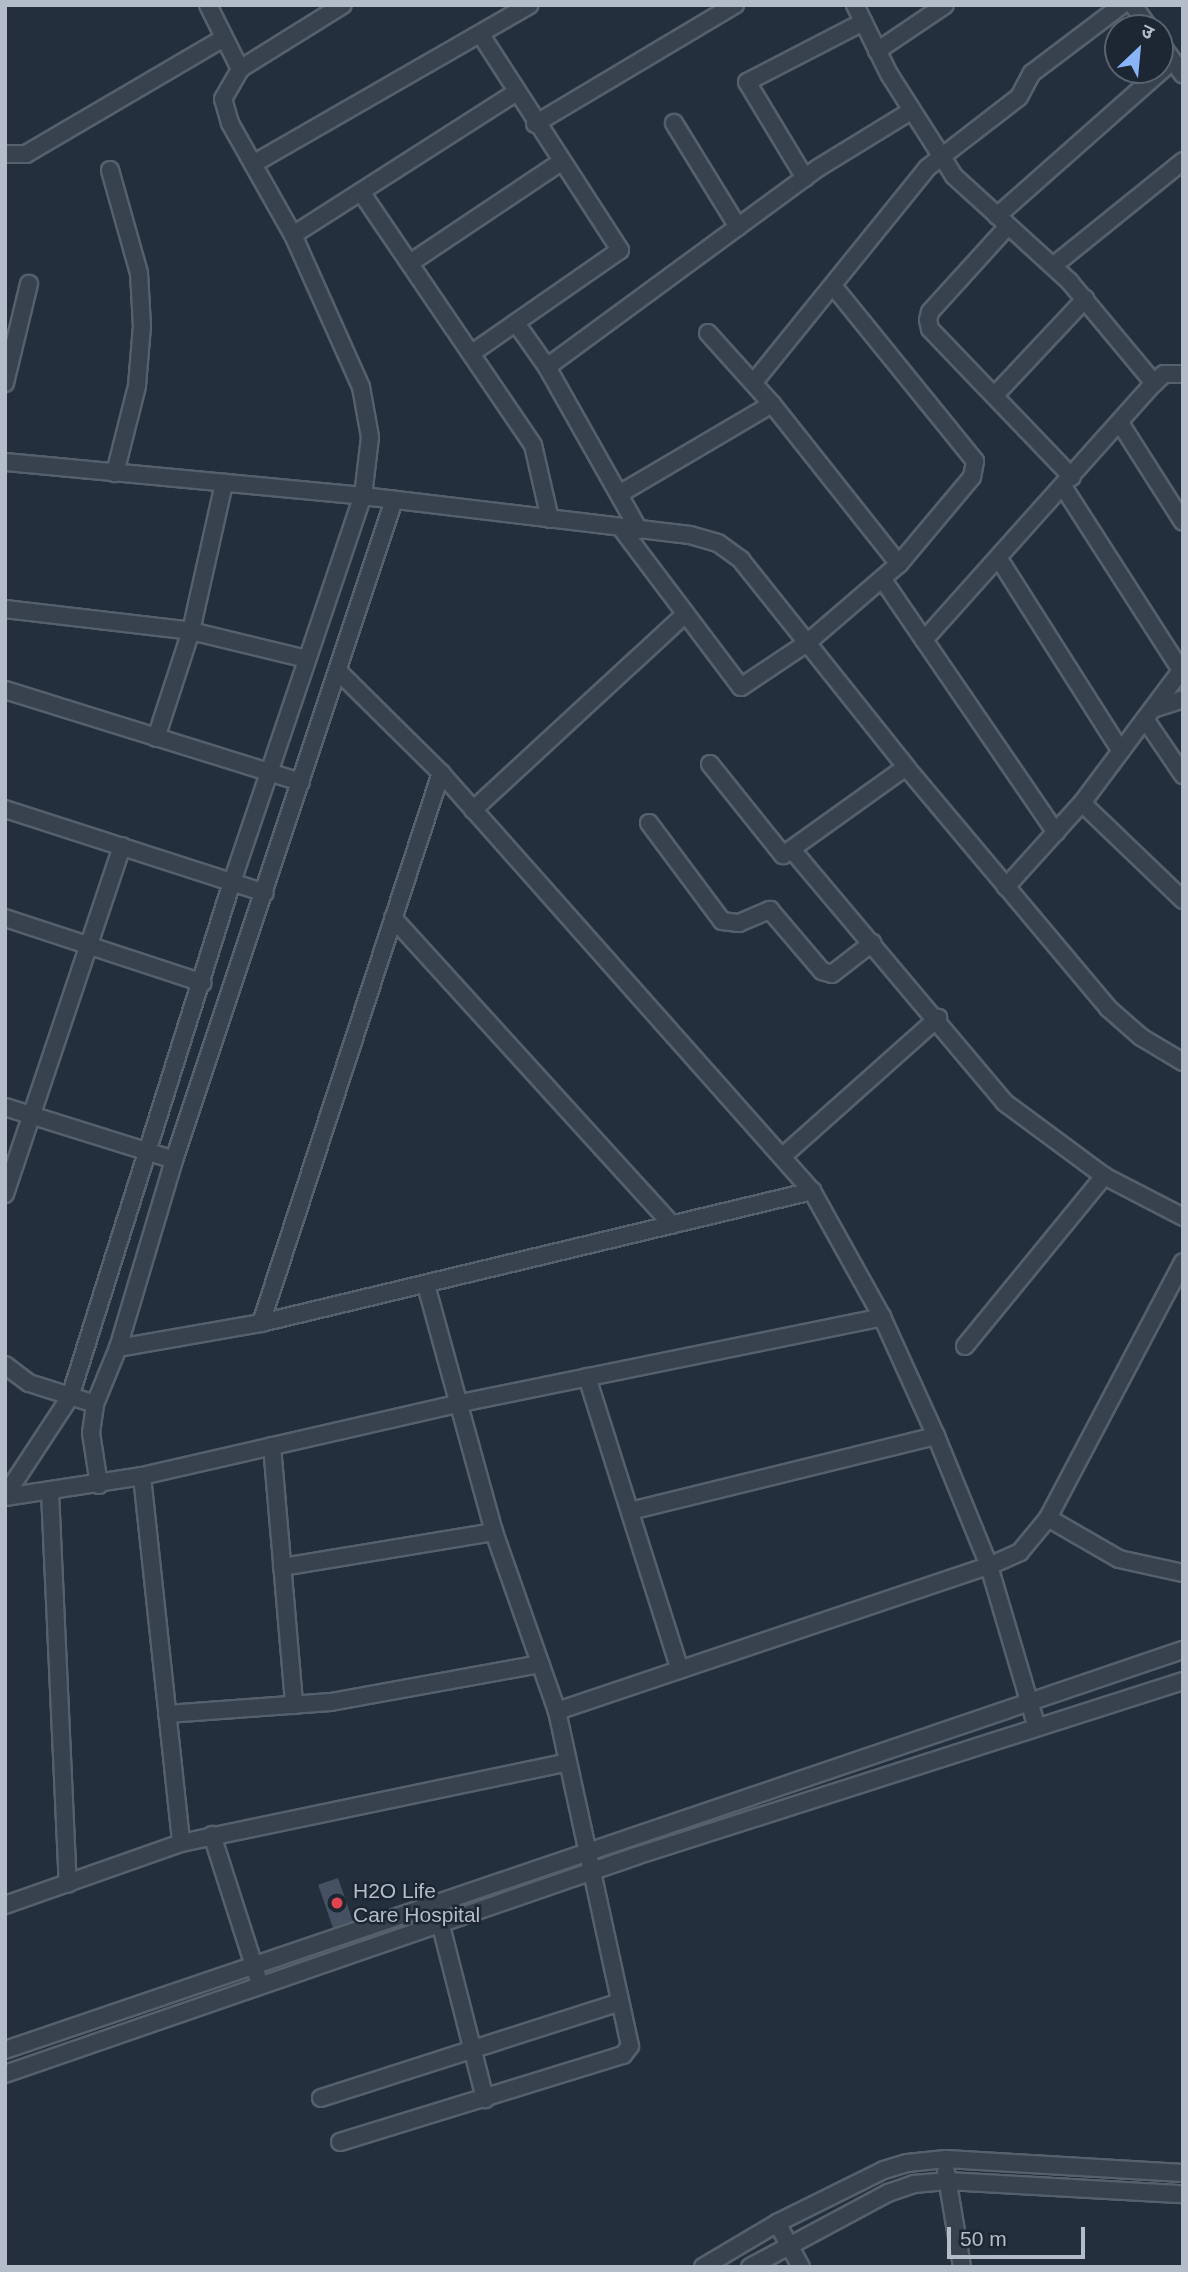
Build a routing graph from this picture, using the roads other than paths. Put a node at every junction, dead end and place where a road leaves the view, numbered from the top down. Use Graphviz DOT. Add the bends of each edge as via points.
graph roads {
  1 [pos="208,5"];
  2 [pos="343,5"];
  3 [pos="528,5"];
  4 [pos="855,5"];
  5 [pos="945,5"];
  6 [pos="1122,5"];
  7 [pos="732,6"];
  8 [pos="863,22"];
  9 [pos="480,34"];
  10 [pos="224,38"];
  11 [pos="877,51"];
  12 [pos="240,69"];
  13 [pos="1148,84"];
  14 [pos="515,93"];
  15 [pos="911,111"];
  16 [pos="674,123"];
  17 [pos="535,124"];
  18 [pos="5,154"];
  19 [pos="940,156"];
  20 [pos="1183,161"];
  21 [pos="561,162"];
  22 [pos="253,164"];
  23 [pos="110,170"];
  24 [pos="805,178"];
  25 [pos="361,192"];
  26 [pos="1002,221"];
  27 [pos="738,227"];
  28 [pos="293,234"];
  29 [pos="410,264"];
  30 [pos="1053,266"];
  31 [pos="29,284"];
  32 [pos="834,287"];
  33 [pos="1085,299"];
  34 [pos="516,323"];
  35 [pos="708,333"];
  36 [pos="472,353"];
  37 [pos="547,367"];
  38 [pos="1183,374"];
  39 [pos="754,382"];
  40 [pos="5,383"];
  41 [pos="1154,383"];
  42 [pos="995,395"];
  43 [pos="772,404"];
  44 [pos="1120,423"];
  45 [pos="5,462"];
  46 [pos="115,473"];
  47 [pos="1068,482"];
  48 [pos="224,484"];
  49 [pos="621,494"];
  50 [pos="363,496"];
  51 [pos="394,500"];
  52 [pos="550,519"];
  53 [pos="1183,522"];
  54 [pos="621,528"];
  55 [pos="639,530"];
  56 [pos="999,559"];
  57 [pos="899,564"];
  58 [pos="883,580"];
  59 [pos="5,609"];
  60 [pos="684,615"];
  61 [pos="191,631"];
  62 [pos="924,640"];
  63 [pos="807,643"];
  64 [pos="307,659"];
  65 [pos="1182,669"];
  66 [pos="340,673"];
  67 [pos="5,690"];
  68 [pos="1183,699"];
  69 [pos="1149,714"];
  70 [pos="156,738"];
  71 [pos="1121,751"];
  72 [pos="710,764"];
  73 [pos="906,767"];
  74 [pos="441,773"];
  75 [pos="269,774"];
  76 [pos="1183,775"];
  77 [pos="301,782"];
  78 [pos="1082,803"];
  79 [pos="5,808"];
  80 [pos="473,810"];
  81 [pos="649,823"];
  82 [pos="1056,832"];
  83 [pos="122,846"];
  84 [pos="793,851"];
  85 [pos="232,882"];
  86 [pos="1006,887"];
  87 [pos="265,893"];
  88 [pos="1183,900"];
  89 [pos="5,918"];
  90 [pos="393,918"];
  91 [pos="872,943"];
  92 [pos="88,946"];
  93 [pos="203,983"];
  94 [pos="938,1018"];
  95 [pos="1183,1062"];
  96 [pos="5,1107"];
  97 [pos="32,1116"];
  98 [pos="148,1152"];
  99 [pos="783,1156"];
  100 [pos="174,1160"];
  101 [pos="1104,1176"];
  102 [pos="812,1191"];
  103 [pos="5,1194"];
  104 [pos="1183,1217"];
  105 [pos="672,1225"];
  106 [pos="1183,1262"];
  107 [pos="426,1286"];
  108 [pos="882,1317"];
  109 [pos="261,1323"];
  110 [pos="965,1346"];
  111 [pos="118,1348"];
  112 [pos="5,1365"];
  113 [pos="587,1377"];
  114 [pos="71,1397"];
  115 [pos="95,1404"];
  116 [pos="456,1404"];
  117 [pos="936,1436"];
  118 [pos="272,1446"];
  119 [pos="142,1476"];
  120 [pos="99,1485"];
  121 [pos="50,1492"];
  122 [pos="5,1496"];
  123 [pos="630,1511"];
  124 [pos="1048,1518"];
  125 [pos="494,1532"];
  126 [pos="989,1566"];
  127 [pos="282,1567"];
  128 [pos="1183,1573"];
  129 [pos="1183,1650"];
  130 [pos="541,1664"];
  131 [pos="680,1670"];
  132 [pos="1183,1681"];
  133 [pos="1030,1702"];
  134 [pos="294,1705"];
  135 [pos="557,1711"];
  136 [pos="167,1714"];
  137 [pos="1036,1725"];
  138 [pos="568,1762"];
  139 [pos="212,1835"];
  140 [pos="181,1843"];
  141 [pos="585,1852"];
  142 [pos="592,1872"];
  143 [pos="68,1884"];
  144 [pos="5,1905"];
  145 [pos="435,1905"];
  146 [pos="442,1926"];
  147 [pos="255,1966"];
  148 [pos="260,1984"];
  149 [pos="620,2001"];
  150 [pos="472,2048"];
  151 [pos="5,2050"];
  152 [pos="5,2074"];
  153 [pos="321,2098"];
  154 [pos="485,2099"];
  155 [pos="340,2142"];
  156 [pos="946,2159"];
  157 [pos="1183,2173"];
  158 [pos="947,2181"];
  159 [pos="1183,2194"];
  160 [pos="777,2223"];
  161 [pos="787,2244"];
  162 [pos="703,2267"];
  163 [pos="750,2267"];
  164 [pos="800,2267"];
  165 [pos="962,2267"];
  1 -- 10 [label="street"];
  2 -- 12 [label="street"];
  3 -- 9 [label="street"];
  4 -- 8 [label="street"];
  5 -- 11 [label="street"];
  6 -- 19 [label="street" via="1032,73 1019,97"];
  7 -- 17 [label="street"];
  8 -- 11 [label="street"];
  8 -- 24 [label="street" via="747,82"];
  9 -- 14 [label="street"];
  9 -- 22 [label="street"];
  10 -- 12 [label="street"];
  10 -- 18 [label="street" via="26,154"];
  11 -- 15 [label="street"];
  12 -- 22 [label="street" via="225,92 224,108"];
  13 -- 26 [label="street"];
  14 -- 17 [label="street"];
  14 -- 25 [label="street"];
  15 -- 19 [label="street"];
  15 -- 24 [label="street"];
  16 -- 27 [label="street"];
  17 -- 21 [label="street"];
  19 -- 26 [label="street"];
  19 -- 32 [label="street"];
  20 -- 30 [label="street"];
  21 -- 29 [label="street"];
  21 -- 34 [label="street" via="620,250"];
  22 -- 28 [label="street"];
  23 -- 46 [label="street" via="139,274 142,326 137,386"];
  24 -- 27 [label="street"];
  25 -- 28 [label="street"];
  25 -- 29 [label="street"];
  26 -- 30 [label="street"];
  26 -- 42 [label="street" via="928,320 930,329"];
  27 -- 37 [label="street" via="648,298"];
  28 -- 50 [label="street" via="361,387 370,437"];
  29 -- 36 [label="street"];
  30 -- 33 [label="street"];
  31 -- 40 [label="street"];
  32 -- 39 [label="street"];
  32 -- 57 [label="street" via="975,461 972,477"];
  33 -- 41 [label="street"];
  33 -- 42 [label="street"];
  34 -- 36 [label="street"];
  34 -- 37 [label="street"];
  35 -- 39 [label="street"];
  36 -- 52 [label="street" via="533,445"];
  37 -- 49 [label="street"];
  38 -- 41 [label="street" via="1164,374"];
  39 -- 43 [label="street"];
  41 -- 44 [label="street"];
  42 -- 47 [label="street"];
  43 -- 49 [label="street"];
  43 -- 57 [label="street"];
  44 -- 47 [label="street"];
  44 -- 53 [label="street"];
  45 -- 46 [label="street"];
  46 -- 48 [label="street"];
  47 -- 56 [label="street"];
  47 -- 65 [label="street"];
  48 -- 50 [label="street"];
  48 -- 61 [label="street"];
  49 -- 55 [label="street"];
  50 -- 51 [label="street"];
  50 -- 64 [label="street"];
  51 -- 52 [label="street"];
  51 -- 66 [label="street"];
  52 -- 54 [label="street"];
  54 -- 55 [label="street"];
  54 -- 60 [label="street"];
  55 -- 63 [label="street" via="718,542 741,560"];
  56 -- 62 [label="street"];
  56 -- 71 [label="street"];
  57 -- 58 [label="street"];
  58 -- 62 [label="street"];
  58 -- 63 [label="street"];
  59 -- 61 [label="street"];
  60 -- 63 [label="street" via="741,687"];
  60 -- 80 [label="street"];
  61 -- 64 [label="street"];
  61 -- 70 [label="street"];
  62 -- 82 [label="street"];
  63 -- 73 [label="street"];
  64 -- 75 [label="street"];
  65 -- 69 [label="street"];
  66 -- 74 [label="street"];
  66 -- 77 [label="street"];
  67 -- 70 [label="street"];
  68 -- 69 [label="street"];
  69 -- 71 [label="street"];
  69 -- 76 [label="street"];
  70 -- 75 [label="street"];
  71 -- 78 [label="street"];
  72 -- 84 [label="street" via="777,852"];
  73 -- 84 [label="street"];
  73 -- 86 [label="street"];
  74 -- 80 [label="street"];
  74 -- 90 [label="street"];
  75 -- 77 [label="street"];
  75 -- 85 [label="street"];
  77 -- 87 [label="street"];
  78 -- 82 [label="street"];
  78 -- 88 [label="street"];
  79 -- 83 [label="street"];
  80 -- 99 [label="street"];
  81 -- 91 [label="street" via="722,921 739,923 770,910 822,971 832,974"];
  82 -- 86 [label="street"];
  83 -- 85 [label="street"];
  83 -- 92 [label="street"];
  84 -- 91 [label="street"];
  85 -- 87 [label="street"];
  85 -- 93 [label="street"];
  86 -- 95 [label="street" via="1108,1008 1141,1037"];
  87 -- 100 [label="street"];
  89 -- 92 [label="street"];
  90 -- 105 [label="street"];
  90 -- 109 [label="street"];
  91 -- 94 [label="street"];
  92 -- 93 [label="street"];
  92 -- 97 [label="street"];
  93 -- 98 [label="street"];
  94 -- 99 [label="street"];
  94 -- 101 [label="street" via="1004,1102"];
  96 -- 97 [label="street"];
  97 -- 98 [label="street"];
  97 -- 103 [label="street"];
  98 -- 100 [label="street"];
  98 -- 114 [label="street"];
  99 -- 102 [label="street"];
  100 -- 111 [label="street"];
  101 -- 104 [label="street"];
  101 -- 110 [label="street"];
  102 -- 105 [label="street"];
  102 -- 108 [label="street"];
  105 -- 107 [label="street"];
  106 -- 124 [label="street"];
  107 -- 109 [label="street"];
  107 -- 116 [label="street"];
  108 -- 113 [label="street"];
  108 -- 117 [label="street"];
  109 -- 111 [label="street"];
  111 -- 115 [label="street"];
  112 -- 114 [label="street" via="29,1383"];
  113 -- 116 [label="street"];
  113 -- 123 [label="street"];
  114 -- 115 [label="street"];
  114 -- 122 [label="street"];
  115 -- 120 [label="street" via="91,1433"];
  116 -- 118 [label="street"];
  116 -- 125 [label="street"];
  117 -- 123 [label="street"];
  117 -- 126 [label="street"];
  118 -- 119 [label="street"];
  118 -- 127 [label="street"];
  119 -- 120 [label="street"];
  119 -- 136 [label="street"];
  120 -- 121 [label="street"];
  121 -- 122 [label="street"];
  121 -- 143 [label="street"];
  123 -- 131 [label="street"];
  124 -- 126 [label="street" via="1020,1552"];
  124 -- 128 [label="street" via="1119,1559"];
  125 -- 127 [label="street"];
  125 -- 130 [label="street"];
  126 -- 131 [label="street"];
  126 -- 133 [label="street"];
  127 -- 134 [label="street"];
  129 -- 133 [label="street"];
  130 -- 134 [label="street" via="358,1699"];
  130 -- 135 [label="street"];
  131 -- 135 [label="street"];
  132 -- 137 [label="street"];
  133 -- 137 [label="street"];
  133 -- 141 [label="street"];
  134 -- 136 [label="street"];
  135 -- 138 [label="street"];
  136 -- 140 [label="street"];
  137 -- 142 [label="street"];
  138 -- 139 [label="street"];
  138 -- 141 [label="street"];
  139 -- 140 [label="street"];
  139 -- 147 [label="street"];
  140 -- 143 [label="street"];
  141 -- 142 [label="street"];
  141 -- 145 [label="street"];
  142 -- 146 [label="street"];
  142 -- 149 [label="street"];
  143 -- 144 [label="street"];
  145 -- 146 [label="street"];
  145 -- 147 [label="street"];
  146 -- 148 [label="street"];
  146 -- 150 [label="street"];
  147 -- 148 [label="street"];
  147 -- 151 [label="street"];
  148 -- 152 [label="street"];
  149 -- 150 [label="street"];
  149 -- 154 [label="street" via="630,2046 623,2055"];
  150 -- 153 [label="street"];
  150 -- 154 [label="street"];
  154 -- 155 [label="street"];
  156 -- 157 [label="street"];
  156 -- 158 [label="street"];
  156 -- 160 [label="street" via="884,2169"];
  158 -- 159 [label="street"];
  158 -- 161 [label="street" via="888,2193"];
  158 -- 165 [label="street"];
  160 -- 161 [label="street"];
  160 -- 162 [label="street"];
  161 -- 163 [label="street"];
  161 -- 164 [label="street"];
}
